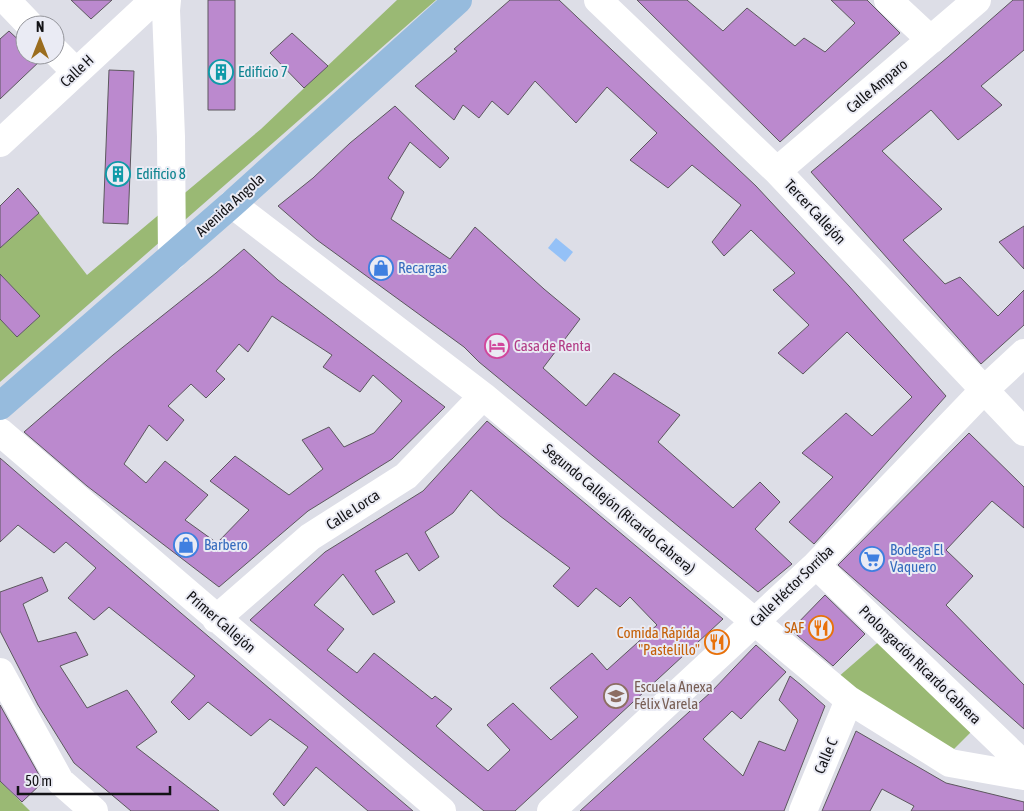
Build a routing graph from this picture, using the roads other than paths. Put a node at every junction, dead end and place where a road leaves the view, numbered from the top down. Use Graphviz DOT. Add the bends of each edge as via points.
graph roads {
  1 [pos="6,0"];
  2 [pos="154,0"];
  3 [pos="167,0"];
  4 [pos="458,0"];
  5 [pos="598,0"];
  6 [pos="888,0"];
  7 [pos="977,0"];
  8 [pos="20,15"];
  9 [pos="931,40"];
  10 [pos="65,61"];
  11 [pos="76,72"];
  12 [pos="0,143"];
  13 [pos="777,171"];
  14 [pos="232,204"];
  15 [pos="172,257"];
  16 [pos="1024,353"];
  17 [pos="983,391"];
  18 [pos="483,396"];
  19 [pos="0,406"];
  20 [pos="0,432"];
  21 [pos="1024,432"];
  22 [pos="816,565"];
  23 [pos="216,618"];
  24 [pos="755,622"];
  25 [pos="0,672"];
  26 [pos="849,700"];
  27 [pos="1024,765"];
  28 [pos="1024,776"];
  29 [pos="94,811"];
  30 [pos="442,811"];
  31 [pos="551,811"];
  32 [pos="803,811"];
  1 -- 8 [label="street"];
  2 -- 11 [label="street, Calle H"];
  3 -- 15 [label="street"];
  4 -- 14 [label="main road, Avenida Angola"];
  5 -- 13 [label="street, Tercer Callejón"];
  6 -- 9 [label="street"];
  7 -- 9 [label="street, Calle Amparo"];
  9 -- 13 [label="street, Calle Amparo"];
  10 -- 11 [label="street"];
  11 -- 12 [label="street, Calle H"];
  13 -- 17 [label="street, Tercer Callejón"];
  14 -- 15 [label="main road, Avenida Angola"];
  14 -- 18 [label="street, Segundo Callejón (Ricardo Cabrera)"];
  15 -- 19 [label="main road, Avenida Angola"];
  16 -- 17 [label="street, Calle Héctor Sorriba"];
  17 -- 21 [label="street, Tercer Callejón"];
  17 -- 22 [label="street, Calle Héctor Sorriba"];
  18 -- 23 [label="street, Calle Lorca" via="406,476 310,537"];
  18 -- 24 [label="street, Segundo Callejón (Ricardo Cabrera)"];
  20 -- 23 [label="street, Primer Callejón"];
  22 -- 24 [label="street, Calle Héctor Sorriba"];
  22 -- 27 [label="street, Prolongación Ricardo Cabrera"];
  23 -- 30 [label="street, Primer Callejón"];
  24 -- 26 [label="street, Segundo Callejón (Ricardo Cabrera)"];
  24 -- 31 [label="street, Calle Héctor Sorriba"];
  25 -- 29 [label="street" via="60,781"];
  26 -- 28 [label="street, Segundo Callejón (Ricardo Cabrera)" via="950,763"];
  26 -- 32 [label="street, Calle C"];
}
